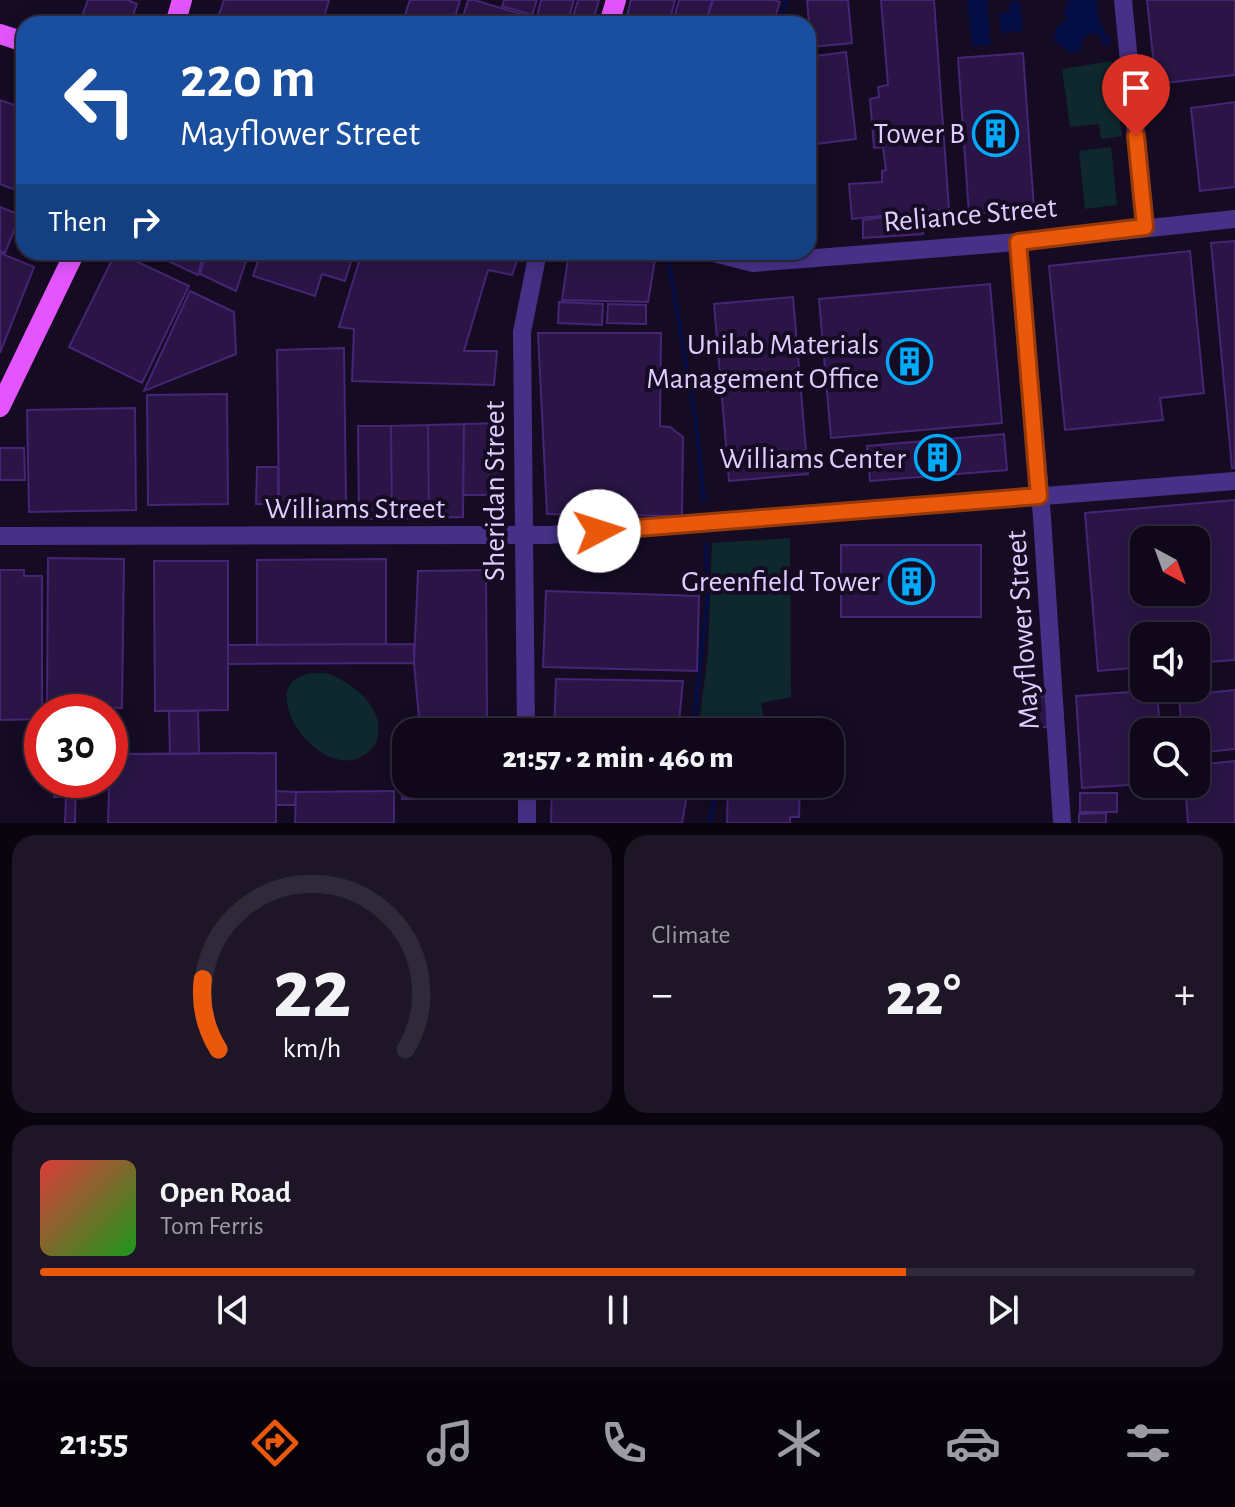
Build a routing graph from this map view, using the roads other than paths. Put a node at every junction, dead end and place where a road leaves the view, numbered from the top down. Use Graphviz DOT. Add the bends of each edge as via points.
graph roads {
  1 [pos="1123,0"];
  2 [pos="1235,219"];
  3 [pos="1145,227"];
  4 [pos="1018,242"];
  5 [pos="816,258"];
  6 [pos="71,260"];
  7 [pos="536,260"];
  8 [pos="741,260"];
  9 [pos="791,260"];
  10 [pos="0,407"];
  11 [pos="1235,481"];
  12 [pos="1039,496"];
  13 [pos="524,535"];
  14 [pos="0,536"];
  15 [pos="526,718"];
  16 [pos="527,798"];
  17 [pos="527,823"];
  18 [pos="1062,823"];
  1 -- 3 [label="street"];
  2 -- 3 [label="street, Reliance Street"];
  3 -- 4 [label="street, Reliance Street"];
  4 -- 5 [label="street, Reliance Street"];
  4 -- 12 [label="street, Mayflower Street"];
  6 -- 10 [label="main road"];
  7 -- 13 [label="street, Sheridan Street" via="522,332"];
  8 -- 9 [label="street, Reliance Street"];
  11 -- 12 [label="street, Williams Street"];
  12 -- 13 [label="street, Williams Street"];
  12 -- 18 [label="street, Mayflower Street"];
  13 -- 14 [label="street, Williams Street"];
  13 -- 15 [label="street, Sheridan Street"];
  16 -- 17 [label="street"];
}
